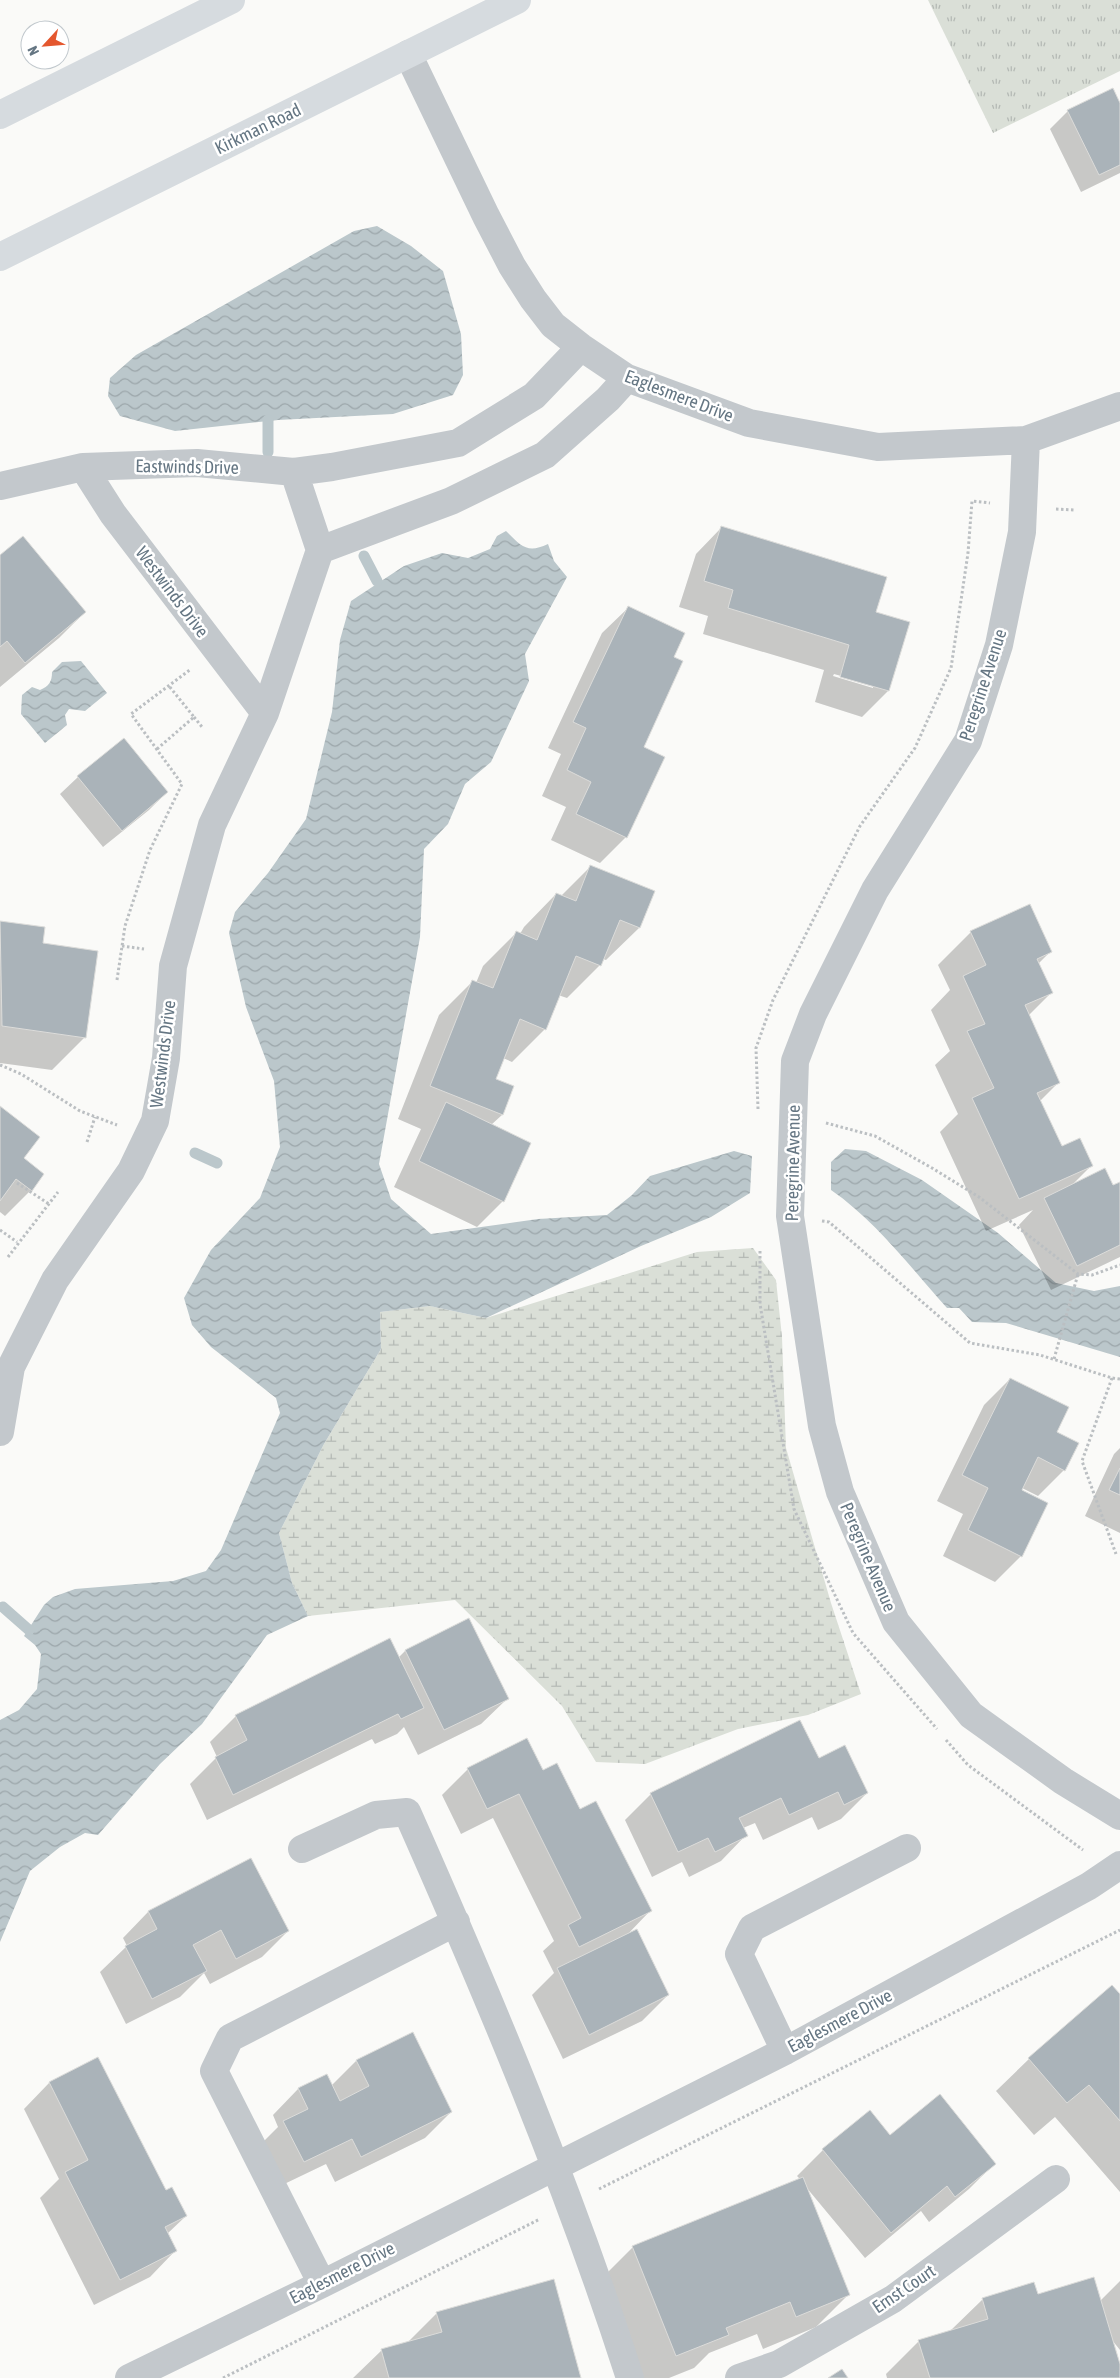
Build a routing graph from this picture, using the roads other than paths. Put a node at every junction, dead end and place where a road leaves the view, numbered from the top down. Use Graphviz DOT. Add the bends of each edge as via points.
graph roads {
  1 [pos="231,0"];
  2 [pos="517,0"];
  3 [pos="408,54"];
  4 [pos="0,115"];
  5 [pos="0,257"];
  6 [pos="581,347"];
  7 [pos="627,378"];
  8 [pos="1120,406"];
  9 [pos="1026,440"];
  10 [pos="83,467"];
  11 [pos="294,472"];
  12 [pos="0,486"];
  13 [pos="320,550"];
  14 [pos="265,713"];
  15 [pos="0,1432"];
  16 [pos="1120,1816"];
  17 [pos="302,1848"];
  18 [pos="907,1848"];
  19 [pos="1115,1868"];
  20 [pos="456,1922"];
  21 [pos="785,2051"];
  22 [pos="554,2166"];
  23 [pos="1056,2179"];
  24 [pos="322,2284"];
  25 [pos="129,2378"];
  26 [pos="630,2378"];
  27 [pos="739,2378"];
  1 -- 4 [label="main road"];
  2 -- 3 [label="main road, Kirkman Road"];
  3 -- 5 [label="main road, Kirkman Road"];
  3 -- 6 [label="street, Eaglesmere Drive" via="512,266 553,325"];
  6 -- 7 [label="street, Eaglesmere Drive"];
  6 -- 11 [label="street, Eastwinds Drive" via="534,396 458,443 332,468"];
  7 -- 9 [label="street, Eaglesmere Drive" via="748,423 878,447"];
  7 -- 13 [label="street" via="545,455 451,501"];
  8 -- 9 [label="street, Eaglesmere Drive"];
  9 -- 16 [label="street, Peregrine Avenue" via="1022,532 999,645 968,741 875,890 813,1014 795,1061 790,1216 822,1426 840,1492 896,1622 971,1715 1063,1782"];
  10 -- 11 [label="street, Eastwinds Drive" via="197,463"];
  10 -- 12 [label="street, Eastwinds Drive"];
  10 -- 14 [label="street, Westwinds Drive" via="113,514"];
  11 -- 13 [label="street"];
  13 -- 14 [label="street, Westwinds Drive"];
  14 -- 15 [label="street, Westwinds Drive" via="212,825 188,911 174,966 166,1058 154,1121 130,1172 55,1280 11,1367"];
  17 -- 20 [label="street" via="376,1815 407,1812"];
  18 -- 21 [label="street" via="752,1928 739,1954"];
  19 -- 21 [label="street, Eaglesmere Drive" via="1089,1886"];
  20 -- 22 [label="street"];
  20 -- 24 [label="street" via="230,2038 214,2071"];
  21 -- 22 [label="street, Eaglesmere Drive"];
  22 -- 24 [label="street, Eaglesmere Drive"];
  22 -- 26 [label="street"];
  23 -- 27 [label="street, Ernst Court" via="893,2299 779,2364"];
  24 -- 25 [label="street, Eaglesmere Drive"];
}
